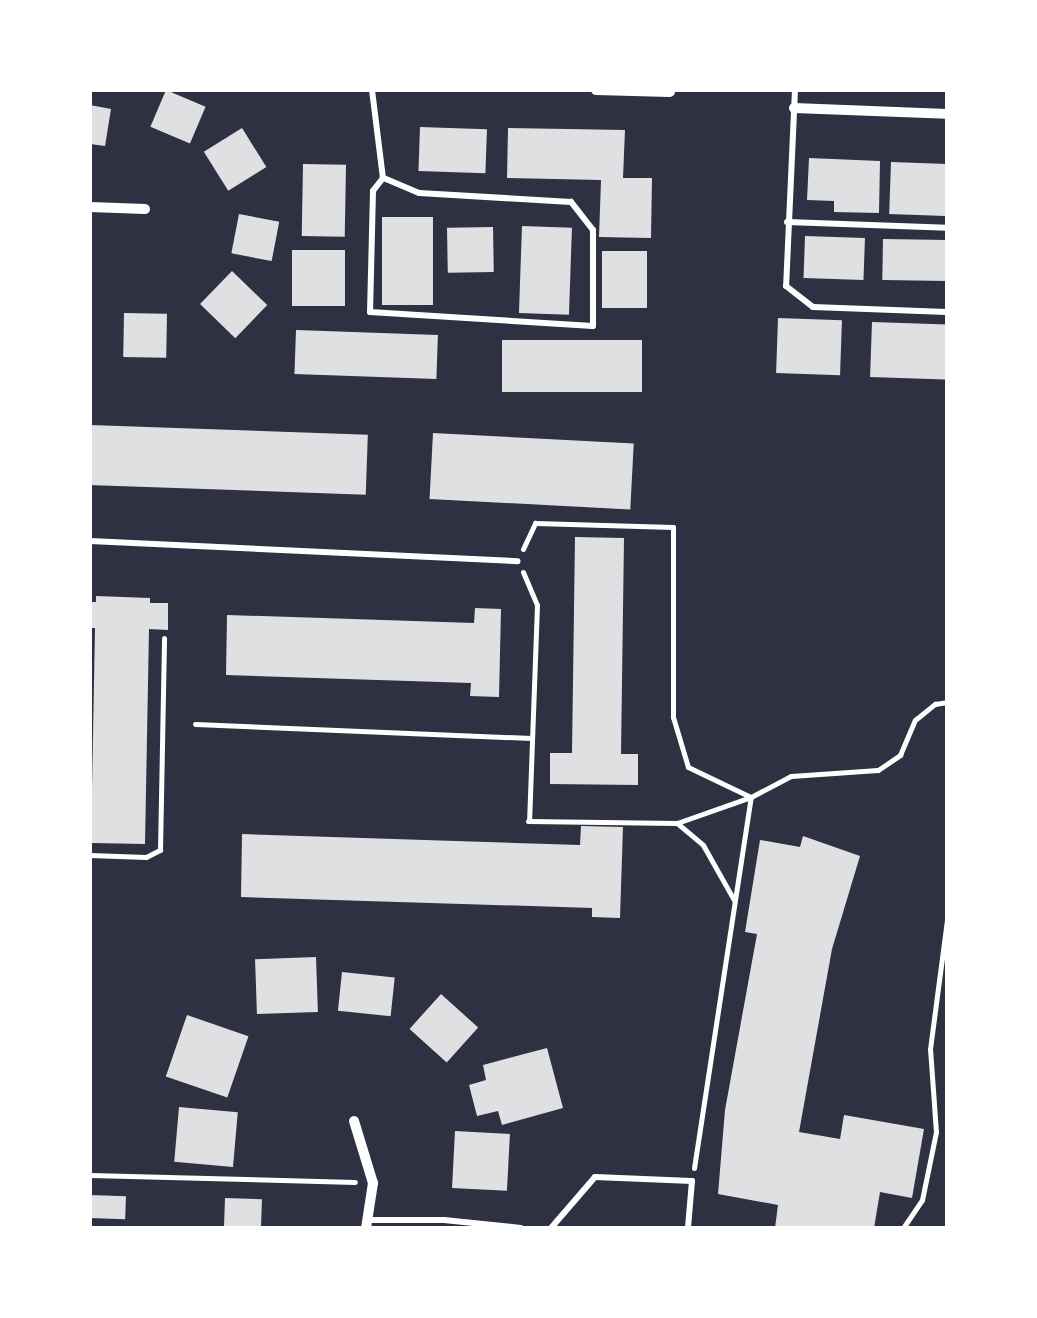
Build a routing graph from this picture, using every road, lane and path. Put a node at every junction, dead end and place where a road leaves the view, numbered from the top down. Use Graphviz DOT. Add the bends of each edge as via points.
graph roads {
  1 [pos="372,90"];
  2 [pos="596,90"];
  3 [pos="795,90"];
  4 [pos="670,91"];
  5 [pos="794,108"];
  6 [pos="947,114"];
  7 [pos="382,178"];
  8 [pos="90,207"];
  9 [pos="146,209"];
  10 [pos="787,222"];
  11 [pos="947,228"];
  12 [pos="947,312"];
  13 [pos="90,541"];
  14 [pos="518,561"];
  15 [pos="164,638"];
  16 [pos="947,702"];
  17 [pos="194,724"];
  18 [pos="532,738"];
  19 [pos="750,797"];
  20 [pos="678,823"];
  21 [pos="90,855"];
  22 [pos="734,901"];
  23 [pos="947,918"];
  24 [pos="354,1121"];
  25 [pos="90,1175"];
  26 [pos="692,1180"];
  27 [pos="373,1182"];
  28 [pos="368,1224"];
  29 [pos="520,1228"];
  30 [pos="550,1228"];
  31 [pos="688,1228"];
  32 [pos="903,1228"];
  1 -- 7 [label="lane"];
  2 -- 4 [label="street"];
  3 -- 5 [label="lane"];
  5 -- 6 [label="street"];
  5 -- 10 [label="lane"];
  7 -- 7 [label="lane" via="373,191 370,312 593,326 593,230 571,202 420,194"];
  8 -- 9 [label="street"];
  10 -- 11 [label="lane"];
  10 -- 12 [label="lane" via="786,286 813,307"];
  13 -- 14 [label="lane"];
  14 -- 18 [label="path" via="536,605"];
  14 -- 19 [label="path" via="535,523 672,527 674,716 688,767"];
  15 -- 21 [label="path" via="160,850"];
  16 -- 19 [label="path" via="915,720 900,755 878,770 791,776"];
  17 -- 18 [label="path"];
  18 -- 20 [label="path" via="528,821"];
  19 -- 20 [label="path"];
  19 -- 22 [label="path"];
  20 -- 22 [label="path" via="704,845"];
  22 -- 26 [label="path"];
  23 -- 32 [label="path" via="930,1049 936,1132 922,1200"];
  24 -- 27 [label="street"];
  25 -- 27 [label="path"];
  26 -- 30 [label="lane" via="595,1177"];
  26 -- 31 [label="lane"];
  27 -- 28 [label="street"];
  28 -- 29 [label="lane" via="444,1220"];
}
